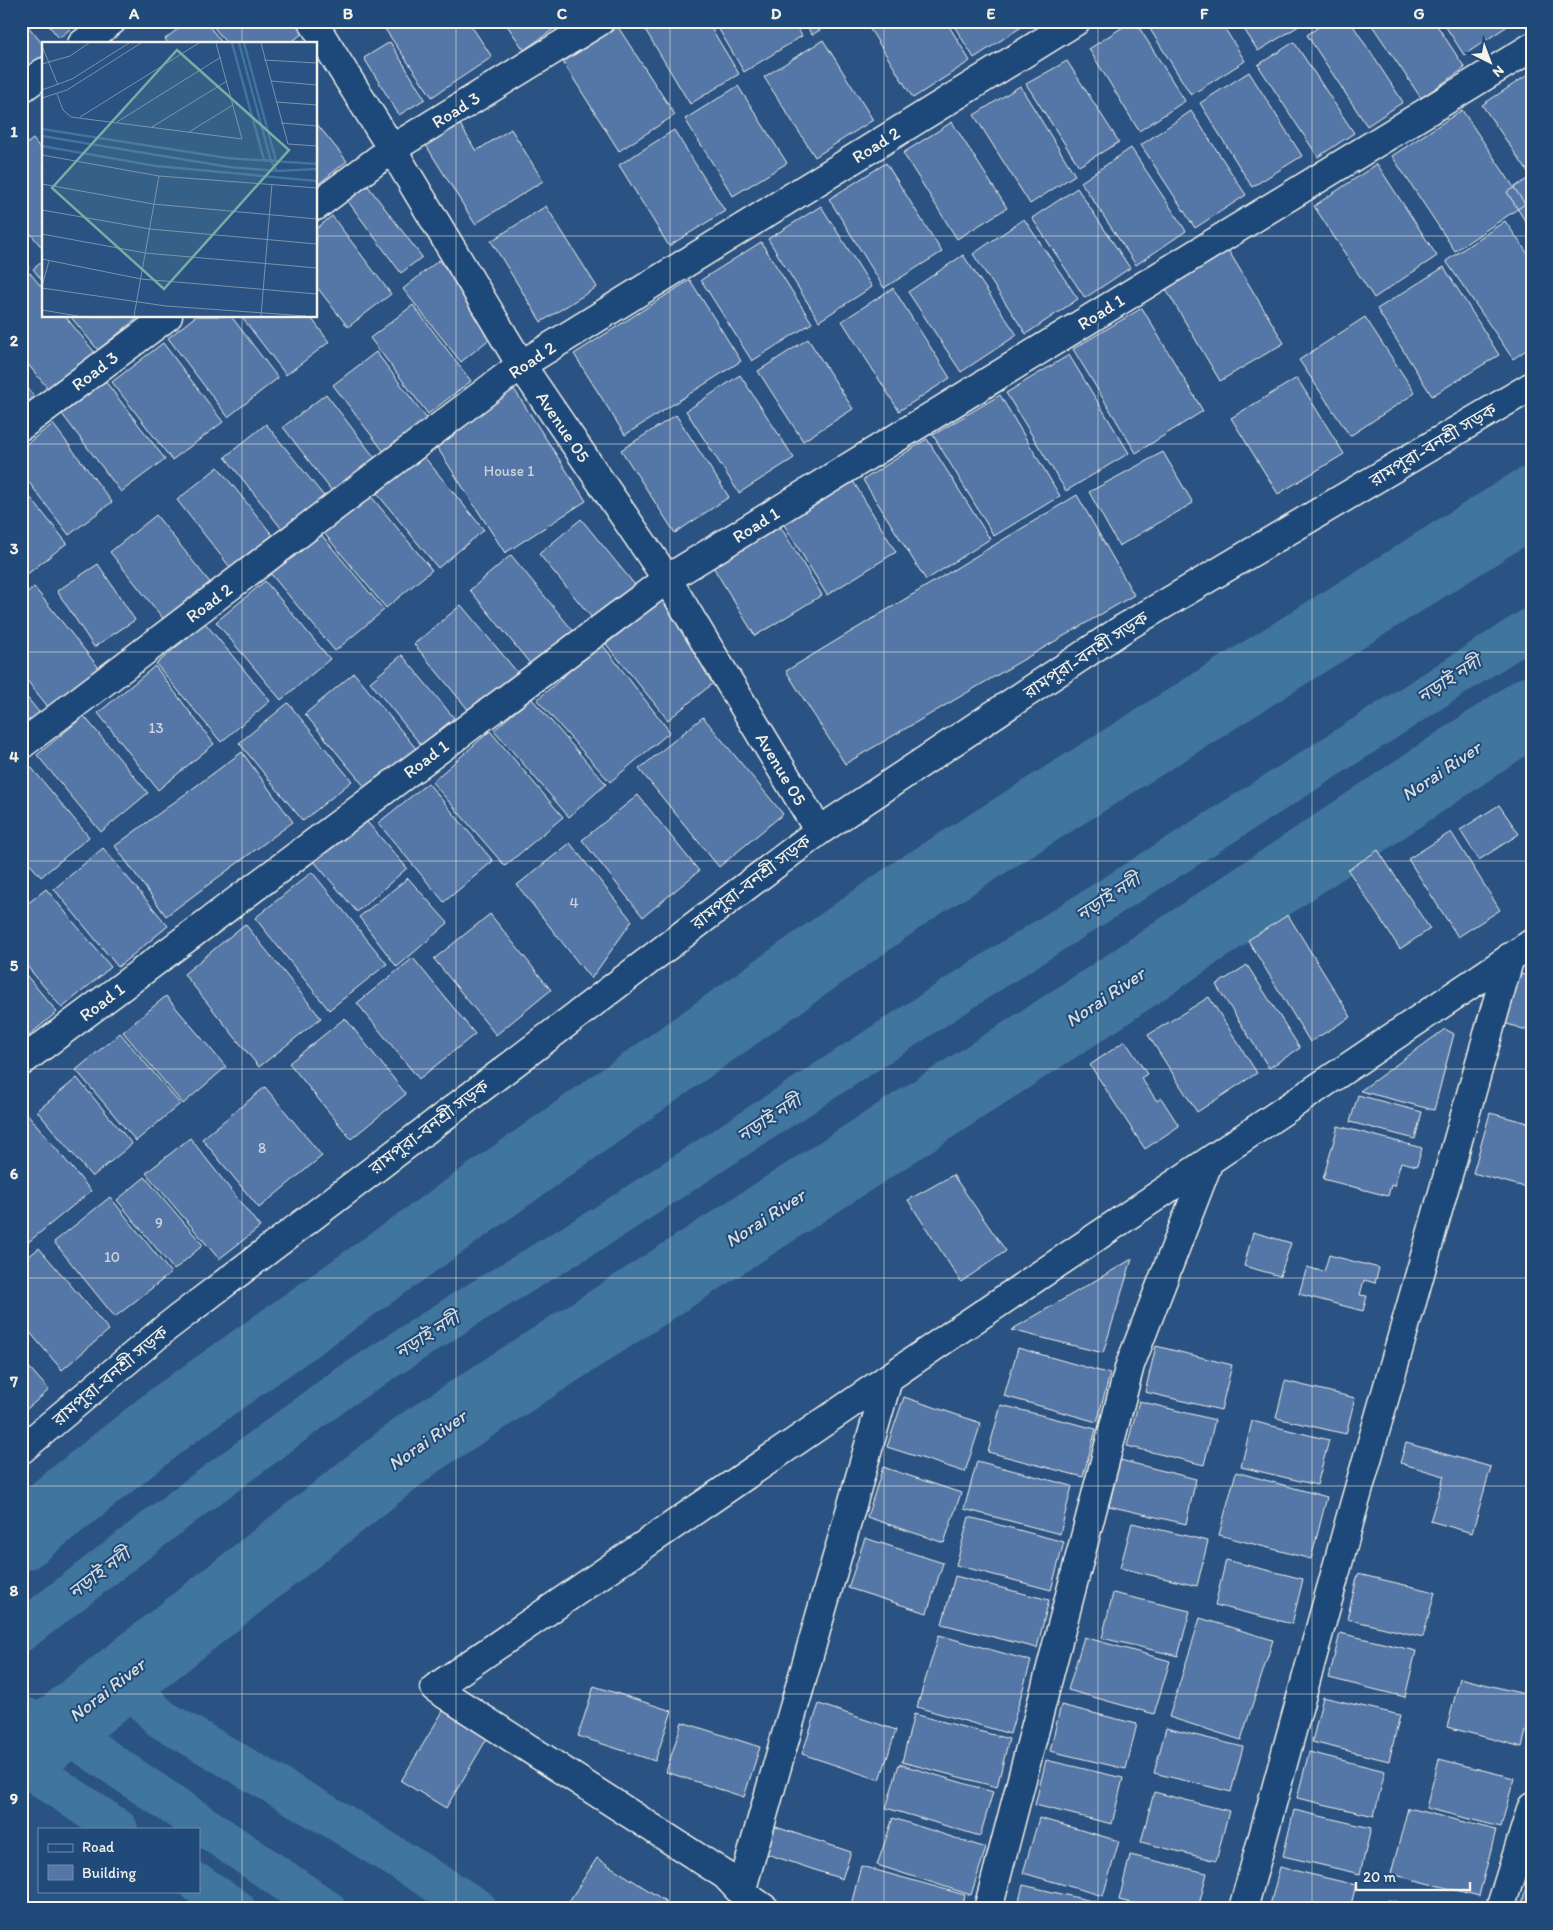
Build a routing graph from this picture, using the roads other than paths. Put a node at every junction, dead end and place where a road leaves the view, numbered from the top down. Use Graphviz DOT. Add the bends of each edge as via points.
graph roads {
  1 [pos="112,21"];
  2 [pos="312,21"];
  3 [pos="600,21"];
  4 [pos="1076,21"];
  5 [pos="85,42"];
  6 [pos="1532,48"];
  7 [pos="42,73"];
  8 [pos="21,89"];
  9 [pos="392,149"];
  10 [pos="318,204"];
  11 [pos="165,318"];
  12 [pos="521,366"];
  13 [pos="1532,386"];
  14 [pos="21,426"];
  15 [pos="667,579"];
  16 [pos="21,746"];
  17 [pos="819,831"];
  18 [pos="1521,950"];
  19 [pos="21,1062"];
  20 [pos="1209,1161"];
  21 [pos="888,1379"];
  22 [pos="21,1450"];
  23 [pos="1532,1807"];
  24 [pos="741,1892"];
  25 [pos="765,1909"];
  26 [pos="988,1909"];
  27 [pos="1243,1909"];
  28 [pos="1500,1909"];
  1 -- 5 [label="street"];
  2 -- 9 [label="street, Avenue 05"];
  3 -- 9 [label="street, Road 3"];
  4 -- 12 [label="street, Road 2"];
  6 -- 15 [label="street, Road 1"];
  7 -- 8 [label="street"];
  9 -- 10 [label="street, Road 3"];
  9 -- 12 [label="street, Avenue 05"];
  11 -- 14 [label="street, Road 3"];
  12 -- 15 [label="street, Avenue 05"];
  12 -- 16 [label="street, Road 2"];
  13 -- 17 [label="street, রামপুরা-বনশ্রী সড়ক" via="1124,628"];
  15 -- 17 [label="street, Avenue 05"];
  15 -- 19 [label="street, Road 1"];
  17 -- 22 [label="street, রামপুরা-বনশ্রী সড়ক" via="167,1328"];
  18 -- 20 [label="street"];
  18 -- 27 [label="street" via="1353,1507"];
  20 -- 21 [label="street"];
  20 -- 26 [label="street" via="1130,1365"];
  21 -- 24 [label="street"];
  21 -- 24 [label="street" via="435,1688 725,1876"];
  23 -- 28 [label="street"];
  24 -- 25 [label="street"];
}
